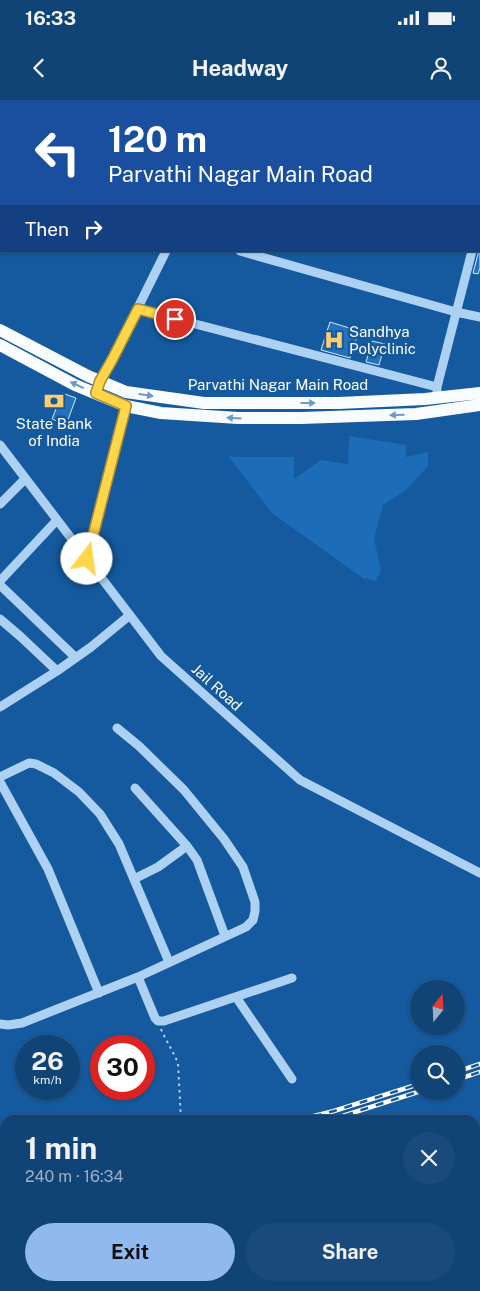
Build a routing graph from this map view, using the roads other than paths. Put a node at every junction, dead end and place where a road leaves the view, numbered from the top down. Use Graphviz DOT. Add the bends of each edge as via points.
graph roads {
  1 [pos="166,252"];
  2 [pos="244,252"];
  3 [pos="472,252"];
  4 [pos="138,309"];
  5 [pos="456,312"];
  6 [pos="480,317"];
  7 [pos="0,330"];
  8 [pos="0,346"];
  9 [pos="98,387"];
  10 [pos="437,393"];
  11 [pos="480,393"];
  12 [pos="480,405"];
  13 [pos="126,406"];
  14 [pos="431,412"];
  15 [pos="1,448"];
  16 [pos="26,479"];
  17 [pos="0,504"];
  18 [pos="57,520"];
  19 [pos="87,559"];
  20 [pos="0,581"];
  21 [pos="0,585"];
  22 [pos="130,614"];
  23 [pos="0,619"];
  24 [pos="76,658"];
  25 [pos="57,671"];
  26 [pos="0,707"];
  27 [pos="117,728"];
  28 [pos="0,777"];
  29 [pos="0,782"];
  30 [pos="135,788"];
  31 [pos="188,846"];
  32 [pos="480,873"];
  33 [pos="134,879"];
  34 [pos="225,936"];
  35 [pos="168,962"];
  36 [pos="138,977"];
  37 [pos="292,978"];
  38 [pos="99,993"];
  39 [pos="236,997"];
  40 [pos="0,1024"];
  41 [pos="292,1079"];
  1 -- 4 [label="street"];
  2 -- 5 [label="street"];
  3 -- 5 [label="street"];
  4 -- 9 [label="street"];
  4 -- 10 [label="street"];
  5 -- 6 [label="street"];
  5 -- 10 [label="street"];
  7 -- 9 [label="main road, Parvathi Nagar Main Road" via="88,376"];
  9 -- 8 [label="main road, Parvathi Nagar Main Road, one-way" via="75,384"];
  9 -- 10 [label="main road, Parvathi Nagar Main Road, one-way" via="204,403 339,402"];
  9 -- 13 [label="main road, Parvathi Nagar Main Road"];
  10 -- 11 [label="main road, Parvathi Nagar Main Road"];
  10 -- 14 [label="street"];
  12 -- 14 [label="main road, Parvathi Nagar Main Road"];
  14 -- 13 [label="main road, Parvathi Nagar Main Road, one-way" via="238,418 161,413"];
  13 -- 19 [label="street"];
  15 -- 16 [label="street, Jail Road"];
  16 -- 17 [label="street"];
  16 -- 18 [label="street, Jail Road"];
  18 -- 19 [label="street, Jail Road"];
  18 -- 20 [label="street"];
  19 -- 22 [label="street, Jail Road"];
  21 -- 24 [label="street"];
  22 -- 24 [label="street"];
  22 -- 32 [label="street, Jail Road" via="161,656 300,780"];
  23 -- 25 [label="street"];
  24 -- 25 [label="street"];
  25 -- 26 [label="street"];
  27 -- 34 [label="street" via="184,790 243,867 255,911 246,927"];
  28 -- 33 [label="street" via="36,764 79,792 100,814 114,836"];
  29 -- 38 [label="street" via="48,869"];
  30 -- 31 [label="street"];
  31 -- 33 [label="street"];
  31 -- 34 [label="street" via="197,860"];
  33 -- 35 [label="street"];
  34 -- 35 [label="street"];
  35 -- 36 [label="street"];
  36 -- 38 [label="street"];
  36 -- 39 [label="street" via="158,1021"];
  37 -- 39 [label="street"];
  38 -- 40 [label="street" via="22,1023"];
  39 -- 41 [label="street"];
}
